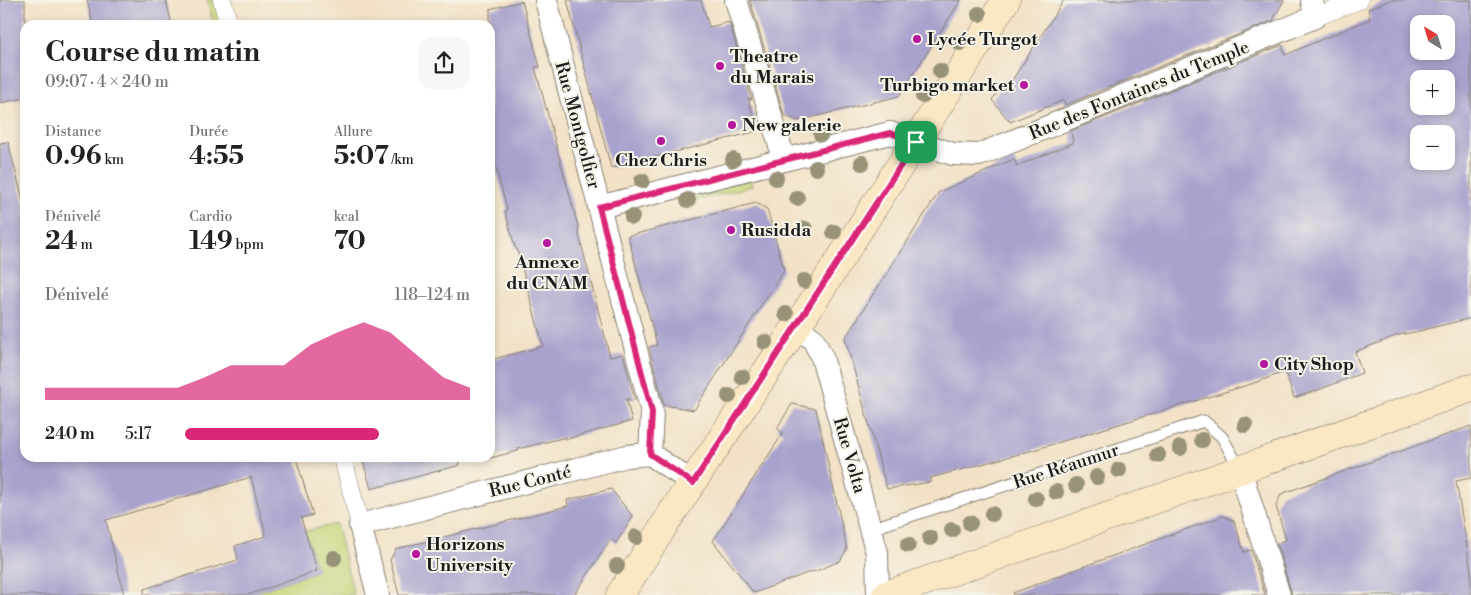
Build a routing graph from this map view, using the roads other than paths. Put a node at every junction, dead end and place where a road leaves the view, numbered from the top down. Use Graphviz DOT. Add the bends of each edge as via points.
graph roads {
  1 [pos="222,0"];
  2 [pos="546,0"];
  3 [pos="736,0"];
  4 [pos="1006,0"];
  5 [pos="1359,0"];
  6 [pos="1314,8"];
  7 [pos="228,20"];
  8 [pos="916,142"];
  9 [pos="784,159"];
  10 [pos="599,207"];
  11 [pos="796,327"];
  12 [pos="1471,388"];
  13 [pos="650,454"];
  14 [pos="344,462"];
  15 [pos="1240,470"];
  16 [pos="693,483"];
  17 [pos="360,525"];
  18 [pos="870,529"];
  19 [pos="378,595"];
  20 [pos="620,595"];
  21 [pos="878,595"];
  22 [pos="886,595"];
  23 [pos="1279,595"];
  1 -- 7 [label="street"];
  2 -- 10 [label="street, Rue Montgolfier"];
  3 -- 9 [label="street"];
  4 -- 8 [label="main road"];
  5 -- 6 [label="street, Rue des Fontaines du Temple"];
  6 -- 8 [label="street, Rue des Fontaines du Temple" via="979,155 953,154"];
  8 -- 9 [label="street, Rue des Fontaines du Temple" via="890,133"];
  8 -- 11 [label="main road"];
  9 -- 10 [label="street, Rue des Fontaines du Temple"];
  10 -- 13 [label="street, Rue Montgolfier" via="652,412"];
  11 -- 16 [label="main road"];
  11 -- 18 [label="street, Rue Volta" via="813,339 822,356"];
  12 -- 15 [label="main road"];
  13 -- 16 [label="street"];
  13 -- 17 [label="street, Rue Conté" via="627,456"];
  14 -- 17 [label="street"];
  15 -- 18 [label="lane, Rue Réaumur" via="1222,437 1204,422"];
  15 -- 22 [label="main road"];
  15 -- 23 [label="street"];
  16 -- 20 [label="main road"];
  17 -- 19 [label="street"];
  18 -- 21 [label="street, Rue Volta" via="877,553"];
}
